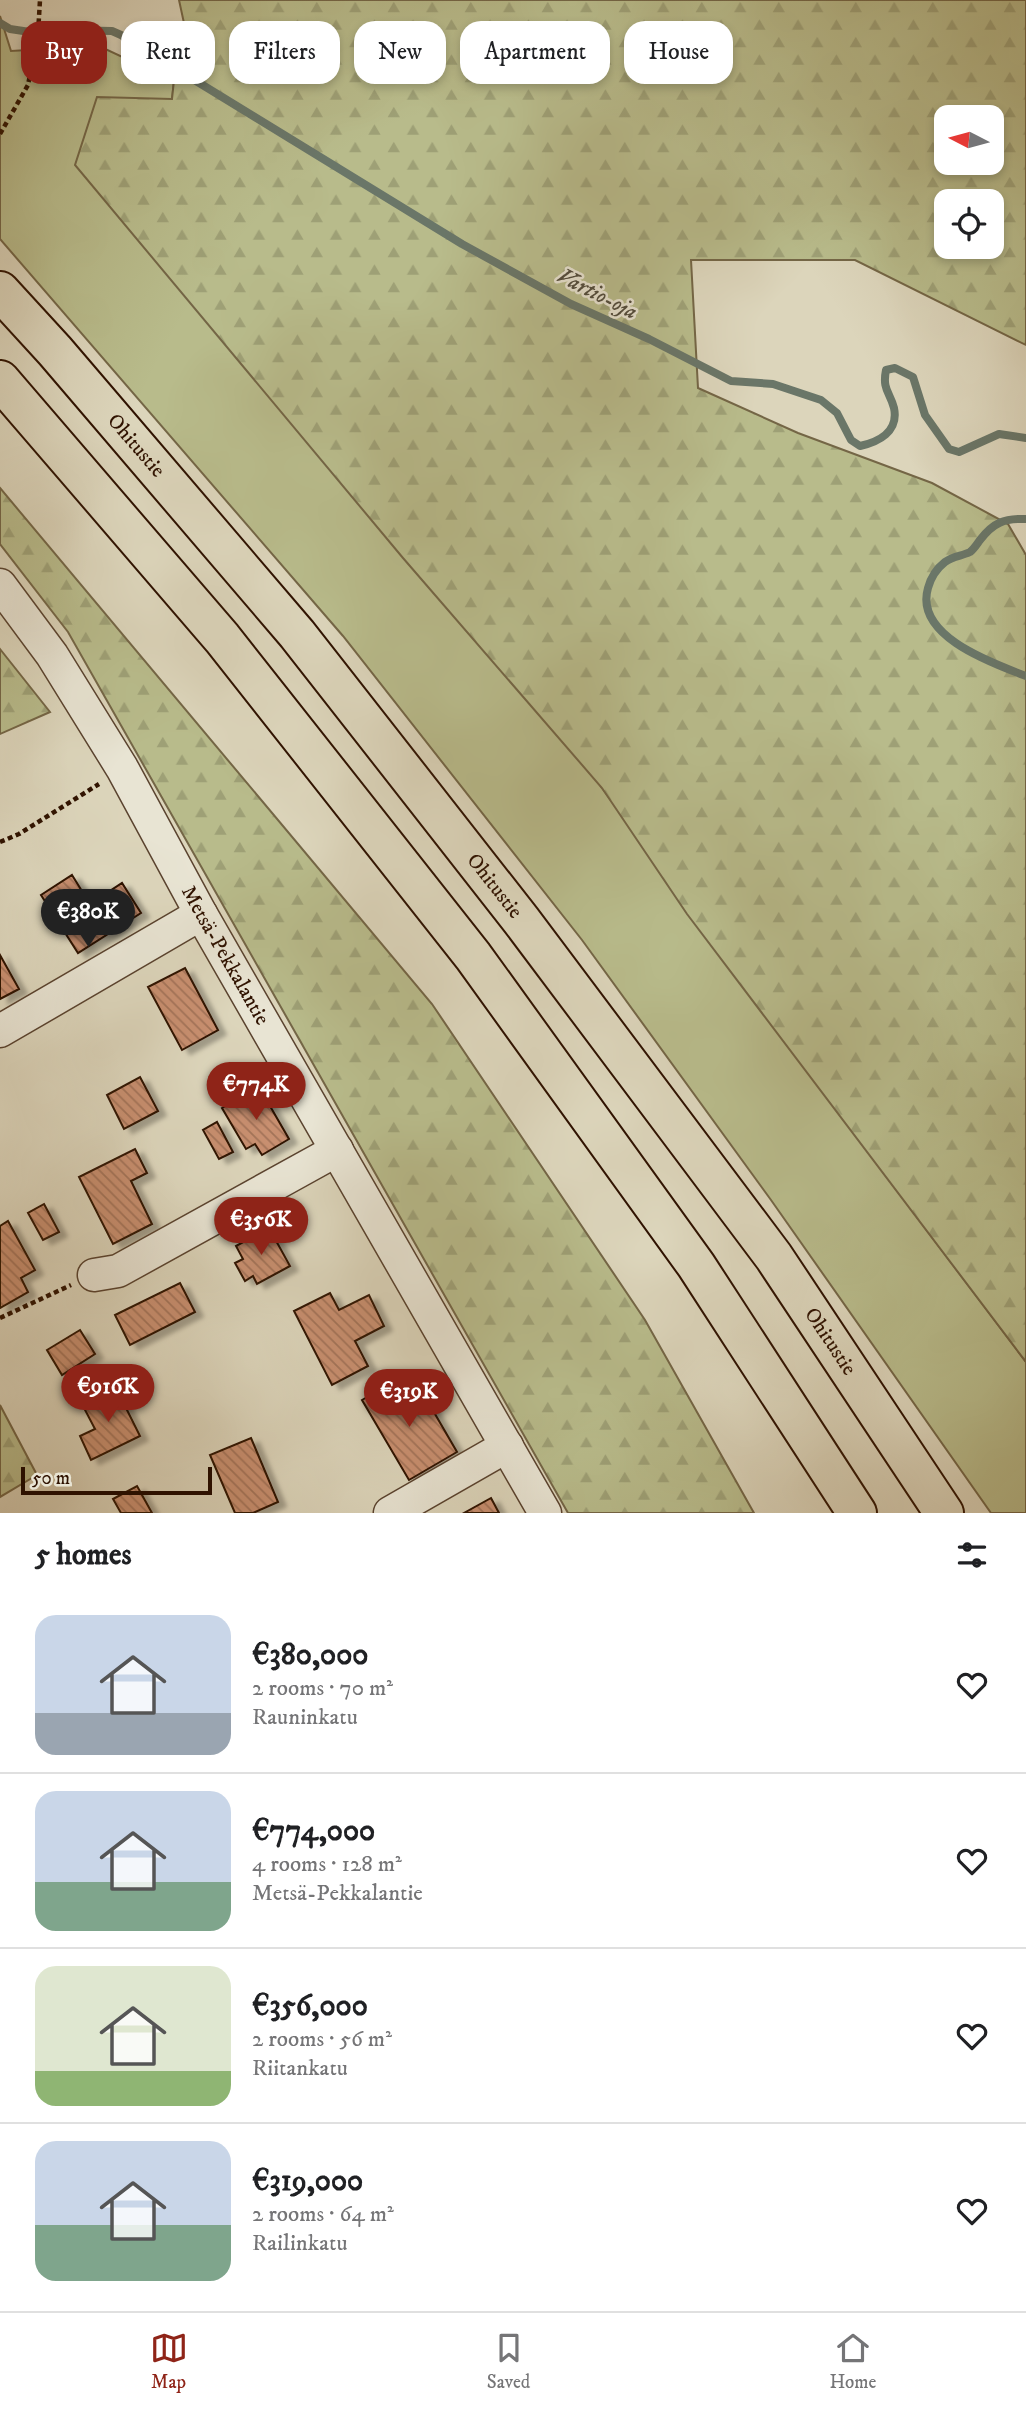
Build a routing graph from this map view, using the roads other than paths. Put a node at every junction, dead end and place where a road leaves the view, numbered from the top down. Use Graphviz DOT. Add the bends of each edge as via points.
graph roads {
  1 [pos="0,290"];
  2 [pos="0,380"];
  3 [pos="0,585"];
  4 [pos="201,914"];
  5 [pos="0,1031"];
  6 [pos="337,1150"];
  7 [pos="94,1275"];
  8 [pos="507,1446"];
  9 [pos="390,1513"];
  10 [pos="545,1513"];
  11 [pos="858,1513"];
  12 [pos="944,1513"];
  1 -- 12 [label="highway, Ohitustie" via="297,634 521,920 775,1257"];
  2 -- 11 [label="highway" via="222,638 473,956 696,1265"];
  3 -- 4 [label="street, Metsä-Pekkalantie" via="52,655 122,768"];
  4 -- 5 [label="street"];
  4 -- 6 [label="street, Metsä-Pekkalantie"];
  6 -- 7 [label="street" via="118,1271"];
  6 -- 8 [label="street, Metsä-Pekkalantie"];
  8 -- 9 [label="street"];
  8 -- 10 [label="street, Metsä-Pekkalantie"];
}
